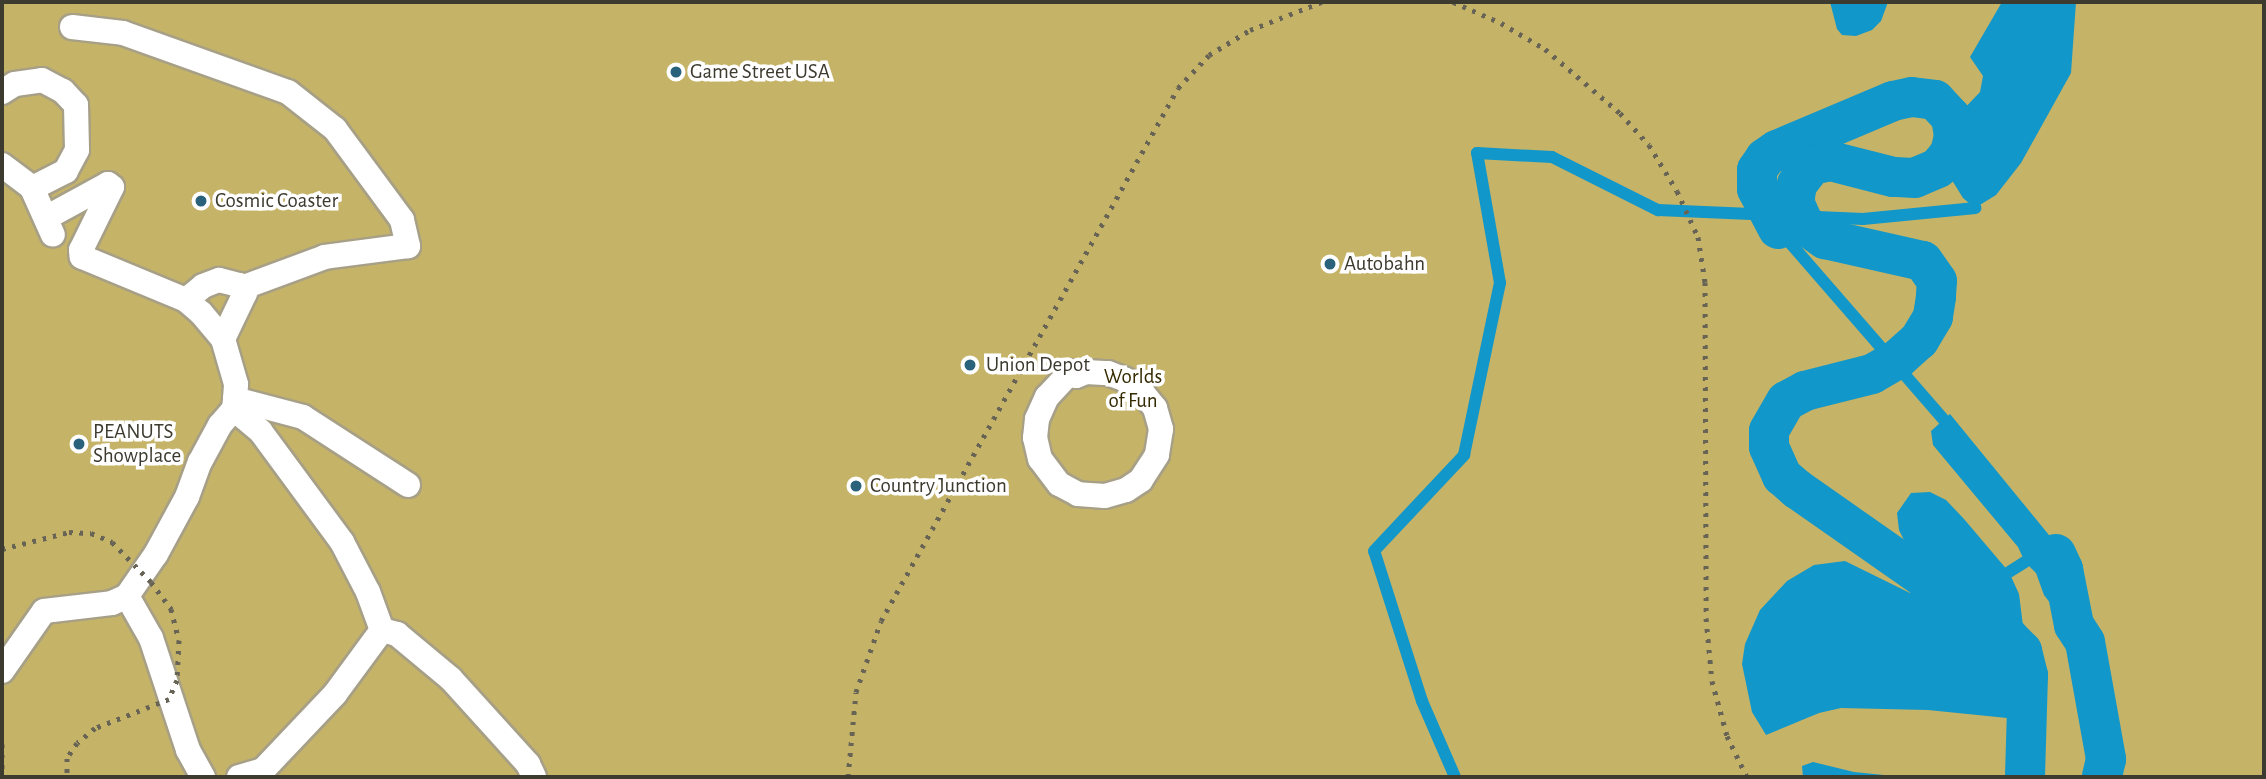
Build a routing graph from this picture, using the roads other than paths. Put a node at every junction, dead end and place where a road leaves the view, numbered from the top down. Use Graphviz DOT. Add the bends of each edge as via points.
graph roads {
  1 [pos="72,27"];
  2 [pos="2,92"];
  3 [pos="2,164"];
  4 [pos="32,188"];
  5 [pos="241,288"];
  6 [pos="186,300"];
  7 [pos="223,339"];
  8 [pos="1108,373"];
  9 [pos="234,404"];
  10 [pos="408,485"];
  11 [pos="127,596"];
  12 [pos="382,630"];
  13 [pos="2,671"];
  14 [pos="203,777"];
  15 [pos="239,777"];
  16 [pos="534,777"];
  1 -- 5 [label="street" via="123,33 288,92 335,129 402,220 408,246 325,257"];
  2 -- 4 [label="street" via="15,84 42,80 63,91 76,105 77,150 66,171"];
  3 -- 4 [label="street"];
  4 -- 6 [label="street" via="63,240"];
  5 -- 6 [label="street" via="219,280"];
  5 -- 7 [label="street" via="245,293"];
  6 -- 7 [label="street"];
  7 -- 9 [label="street" via="236,384"];
  8 -- 8 [label="street" via="1124,379 1149,400 1161,429 1160,444 1148,471 1126,490 1105,496 1078,494 1059,484 1045,469 1037,449 1037,419 1047,397 1070,372 1076,376"];
  9 -- 10 [label="street" via="303,417"];
  9 -- 11 [label="street" via="156,554"];
  9 -- 12 [label="street" via="261,432 342,542"];
  11 -- 13 [label="street" via="112,603 44,611"];
  11 -- 14 [label="street" via="151,638 188,750"];
  12 -- 15 [label="street" via="335,694 263,770"];
  12 -- 16 [label="street" via="397,634 451,679 520,754"];
}
